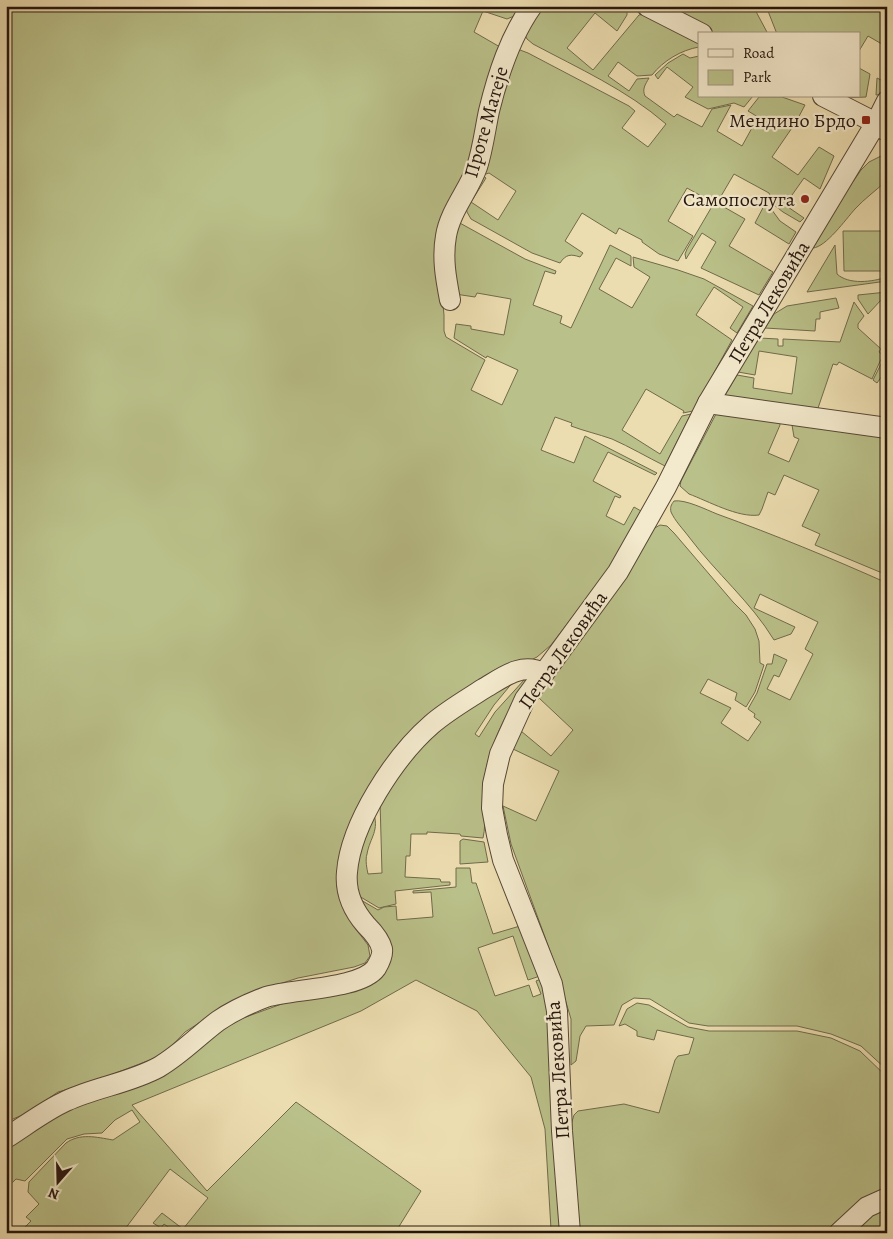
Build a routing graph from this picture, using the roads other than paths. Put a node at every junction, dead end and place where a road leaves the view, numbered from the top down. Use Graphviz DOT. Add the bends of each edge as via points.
graph roads {
  1 [pos="532,6"];
  2 [pos="647,6"];
  3 [pos="698,32"];
  4 [pos="827,98"];
  5 [pos="887,101"];
  6 [pos="881,127"];
  7 [pos="450,300"];
  8 [pos="708,403"];
  9 [pos="887,428"];
  10 [pos="543,673"];
  11 [pos="6,1138"];
  12 [pos="887,1198"];
  13 [pos="570,1233"];
  14 [pos="839,1233"];
  1 -- 7 [label="street, Проте Матеје" via="506,55 476,170 446,234 444,258"];
  2 -- 3 [label="street"];
  4 -- 6 [label="street"];
  5 -- 6 [label="street, Петра Лековића"];
  6 -- 8 [label="street, Петра Лековића"];
  8 -- 9 [label="street"];
  8 -- 10 [label="street, Петра Лековића" via="618,572"];
  10 -- 11 [label="street" via="522,669 498,680 433,723 412,742 371,805 355,837 347,873 352,904 382,949 381,959 370,975 337,985 266,998 220,1020 177,1056 157,1068 65,1101"];
  10 -- 13 [label="street, Петра Лековића" via="525,699 500,754 493,784 492,808 504,860 556,1002"];
  12 -- 14 [label="street" via="867,1207"];
}
